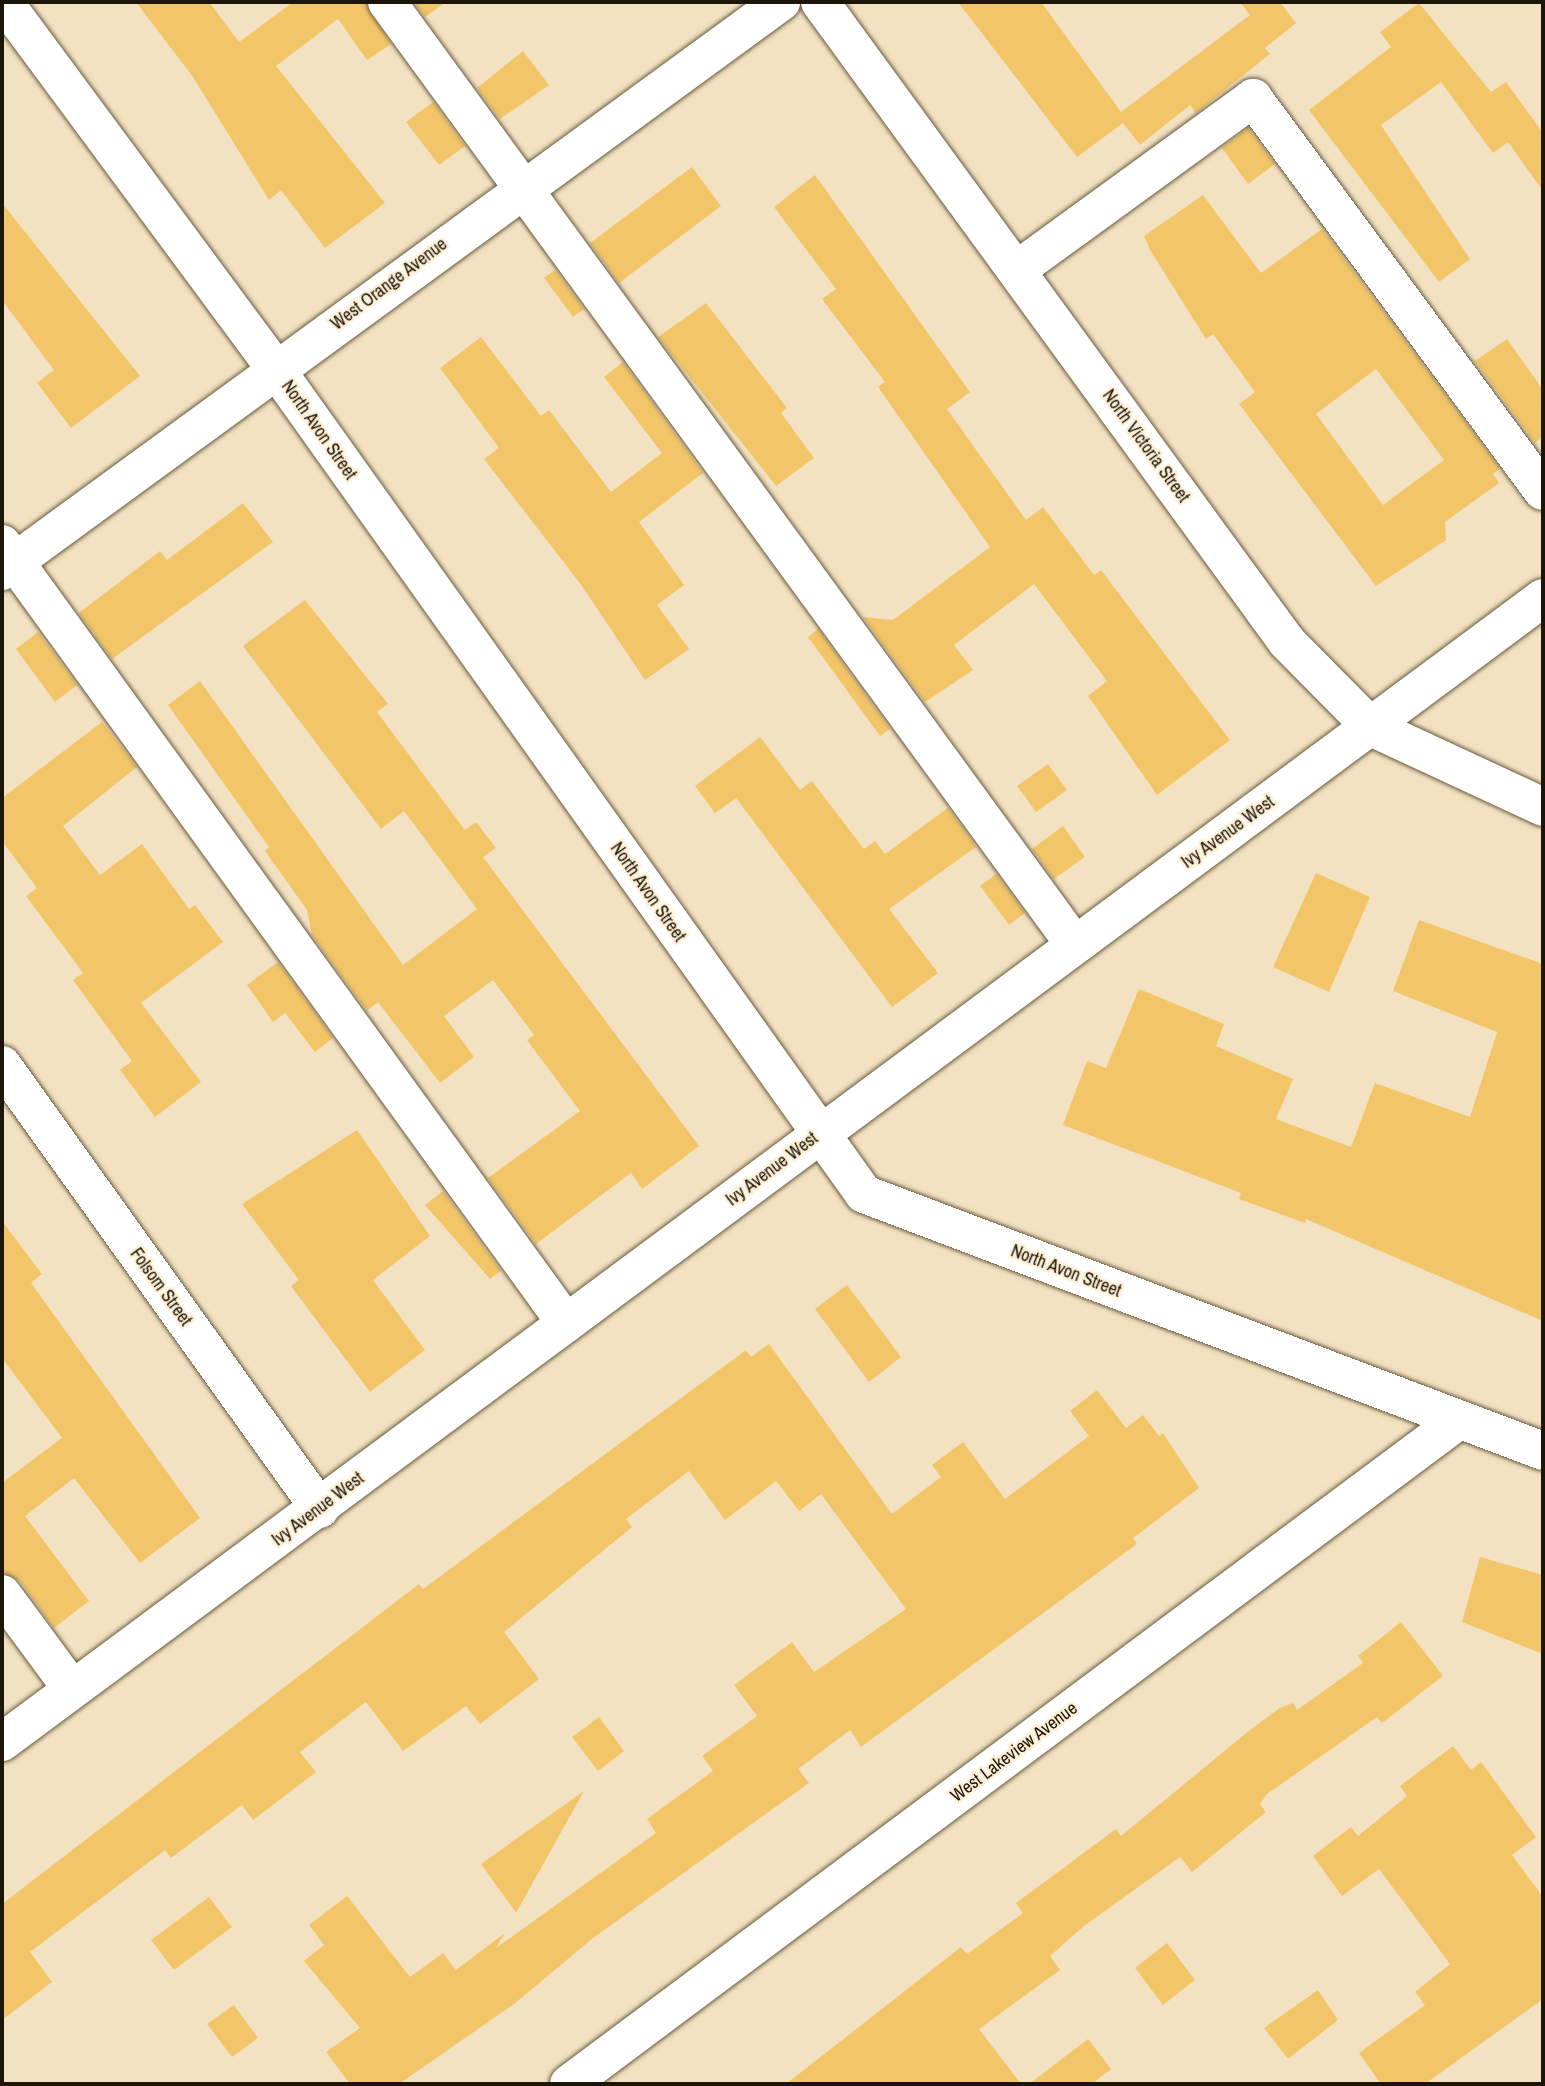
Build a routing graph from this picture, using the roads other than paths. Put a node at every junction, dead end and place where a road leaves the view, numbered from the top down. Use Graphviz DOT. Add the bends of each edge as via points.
graph roads {
  1 [pos="4,2"];
  2 [pos="387,2"];
  3 [pos="781,2"];
  4 [pos="820,2"];
  5 [pos="522,185"];
  6 [pos="1018,269"];
  7 [pos="275,368"];
  8 [pos="1543,491"];
  9 [pos="6,559"];
  10 [pos="1543,598"];
  11 [pos="1371,727"];
  12 [pos="1543,807"];
  13 [pos="1075,945"];
  14 [pos="2,1065"];
  15 [pos="820,1133"];
  16 [pos="566,1323"];
  17 [pos="1459,1419"];
  18 [pos="1543,1451"];
  19 [pos="320,1509"];
  20 [pos="2,1594"];
  21 [pos="72,1689"];
  22 [pos="2,1742"];
  23 [pos="569,2084"];
  1 -- 7 [label="street, North Avon Street"];
  2 -- 5 [label="street"];
  3 -- 5 [label="street, West Orange Avenue"];
  4 -- 6 [label="street, North Victoria Street"];
  5 -- 7 [label="street, West Orange Avenue"];
  5 -- 13 [label="street"];
  6 -- 8 [label="street" via="1253,98"];
  6 -- 11 [label="street, North Victoria Street" via="1287,642"];
  7 -- 9 [label="street, West Orange Avenue"];
  7 -- 15 [label="street, North Avon Street"];
  9 -- 16 [label="street"];
  10 -- 11 [label="street, Ivy Avenue West"];
  11 -- 12 [label="street, North Victoria Street"];
  11 -- 13 [label="street, Ivy Avenue West"];
  13 -- 15 [label="street, Ivy Avenue West"];
  14 -- 19 [label="street, Folsom Street"];
  15 -- 16 [label="street, Ivy Avenue West"];
  15 -- 17 [label="street, North Avon Street" via="864,1194"];
  16 -- 19 [label="street, Ivy Avenue West"];
  17 -- 18 [label="street, North Avon Street"];
  17 -- 23 [label="street, West Lakeview Avenue"];
  19 -- 21 [label="street, Ivy Avenue West"];
  20 -- 21 [label="street"];
  21 -- 22 [label="street, Ivy Avenue West"];
}
